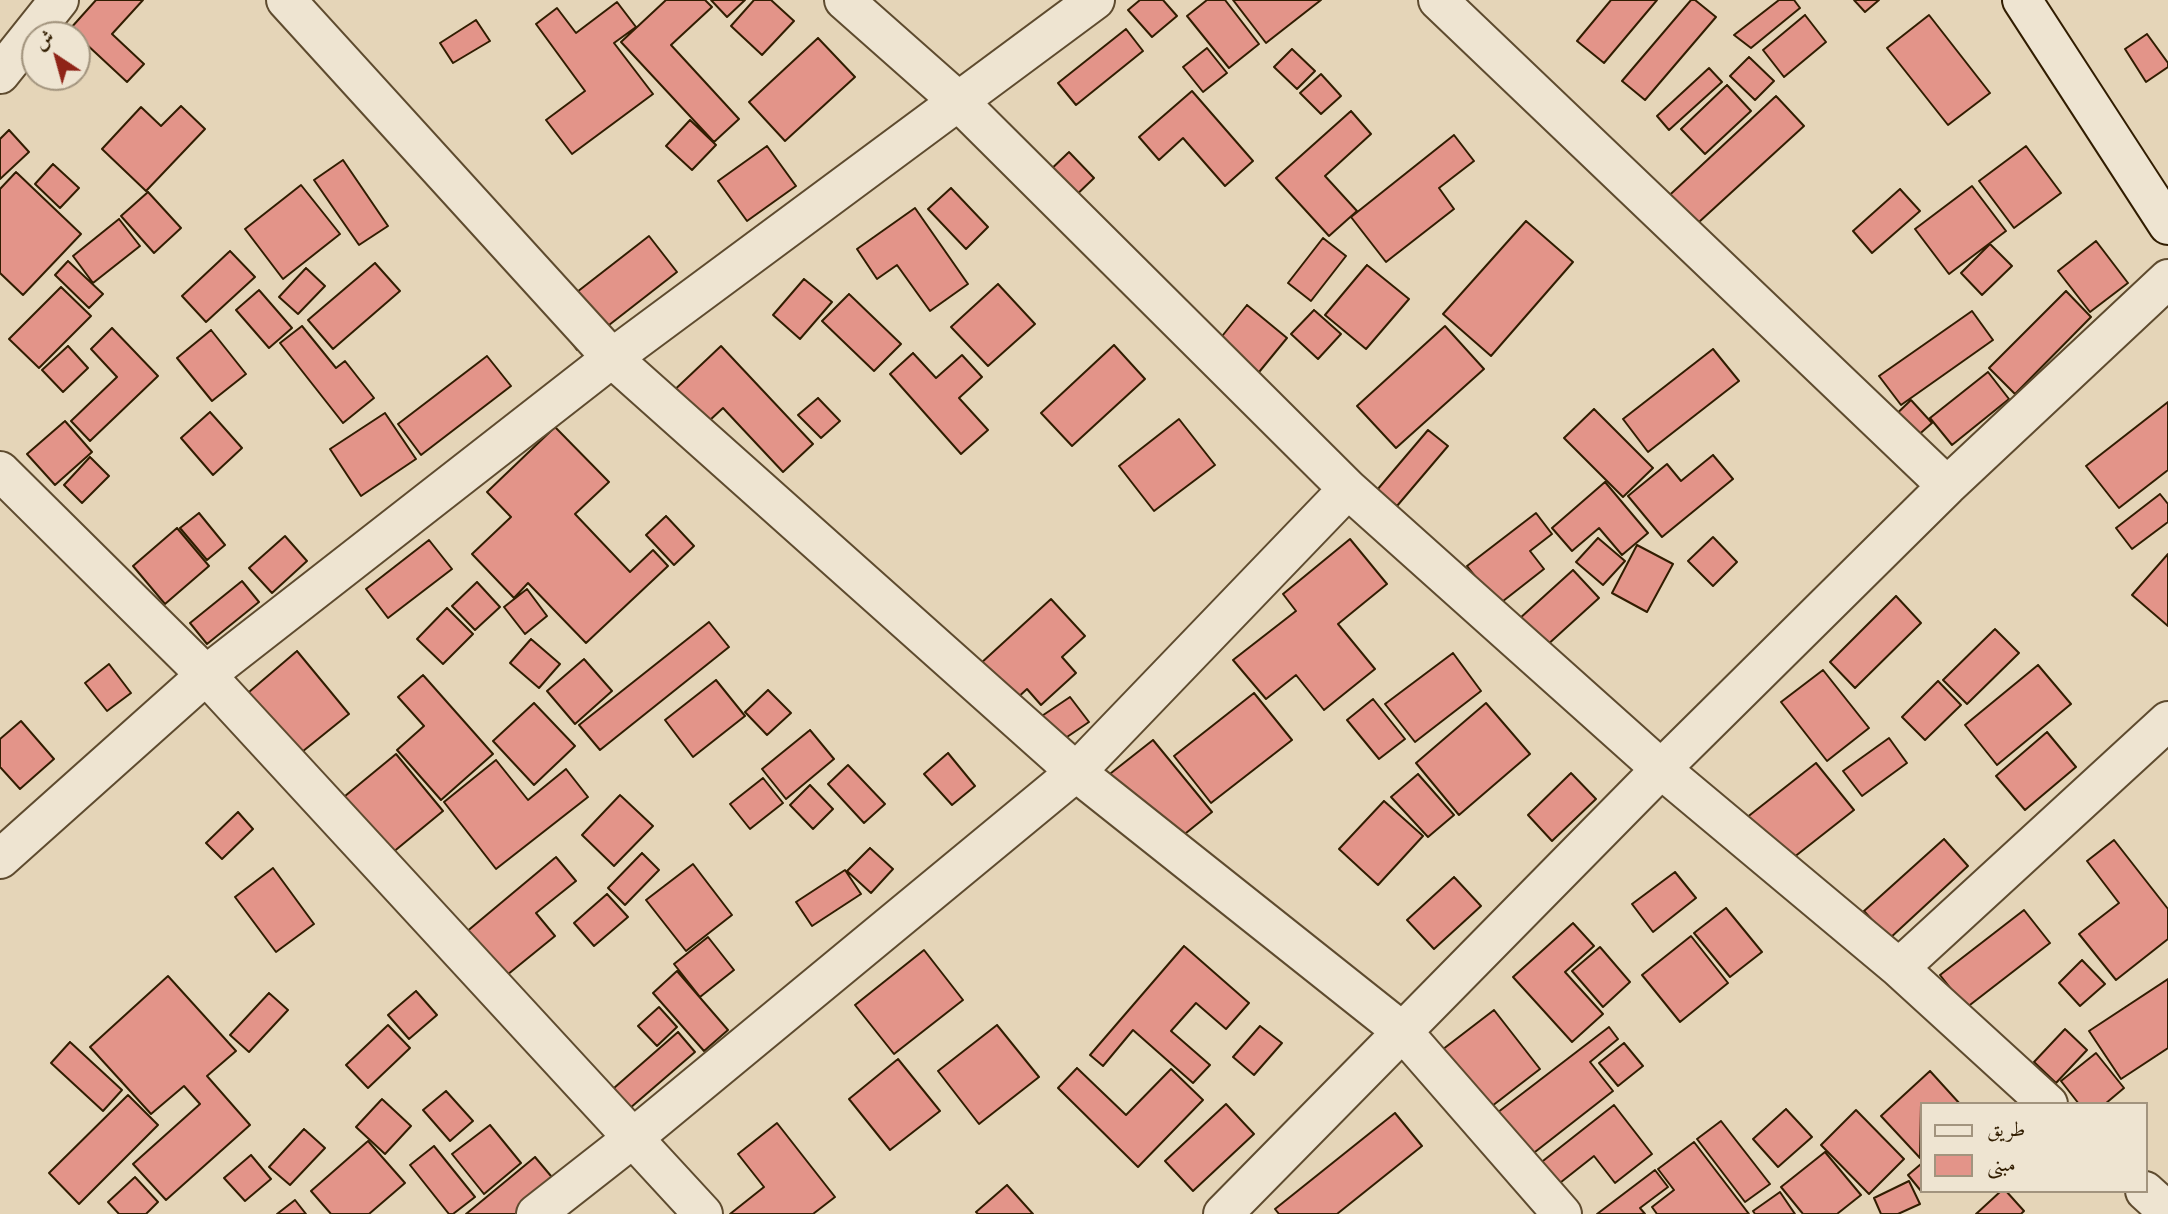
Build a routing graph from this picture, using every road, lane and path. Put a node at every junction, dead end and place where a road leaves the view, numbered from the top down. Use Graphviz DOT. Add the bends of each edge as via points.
graph roads {
  1 [pos="59,0"];
  2 [pos="286,0"];
  3 [pos="844,0"];
  4 [pos="1094,0"];
  5 [pos="1438,0"];
  6 [pos="2022,0"];
  7 [pos="0,74"];
  8 [pos="957,100"];
  9 [pos="2168,225"];
  10 [pos="2168,279"];
  11 [pos="612,358"];
  12 [pos="0,471"];
  13 [pos="1947,486"];
  14 [pos="1349,489"];
  15 [pos="205,675"];
  16 [pos="2168,721"];
  17 [pos="1661,769"];
  18 [pos="1076,772"];
  19 [pos="0,859"];
  20 [pos="1899,968"];
  21 [pos="1403,1032"];
  22 [pos="2046,1102"];
  23 [pos="633,1138"];
  24 [pos="2147,1193"];
  25 [pos="2168,1212"];
  26 [pos="536,1214"];
  27 [pos="703,1214"];
  28 [pos="1223,1214"];
  29 [pos="1562,1214"];
  1 -- 7 [label="street"];
  2 -- 11 [label="street"];
  3 -- 8 [label="street"];
  4 -- 8 [label="street"];
  5 -- 13 [label="street"];
  6 -- 9 [label="street"];
  8 -- 11 [label="street"];
  8 -- 14 [label="street"];
  10 -- 13 [label="street"];
  11 -- 15 [label="street"];
  11 -- 18 [label="street"];
  12 -- 15 [label="street"];
  13 -- 17 [label="street"];
  14 -- 17 [label="street"];
  14 -- 18 [label="street"];
  15 -- 19 [label="street"];
  15 -- 23 [label="street"];
  16 -- 20 [label="street"];
  17 -- 20 [label="street"];
  17 -- 21 [label="street"];
  18 -- 21 [label="street"];
  18 -- 23 [label="street"];
  20 -- 22 [label="street"];
  21 -- 28 [label="street"];
  21 -- 29 [label="street"];
  23 -- 26 [label="street"];
  23 -- 27 [label="street"];
  24 -- 25 [label="street"];
}
